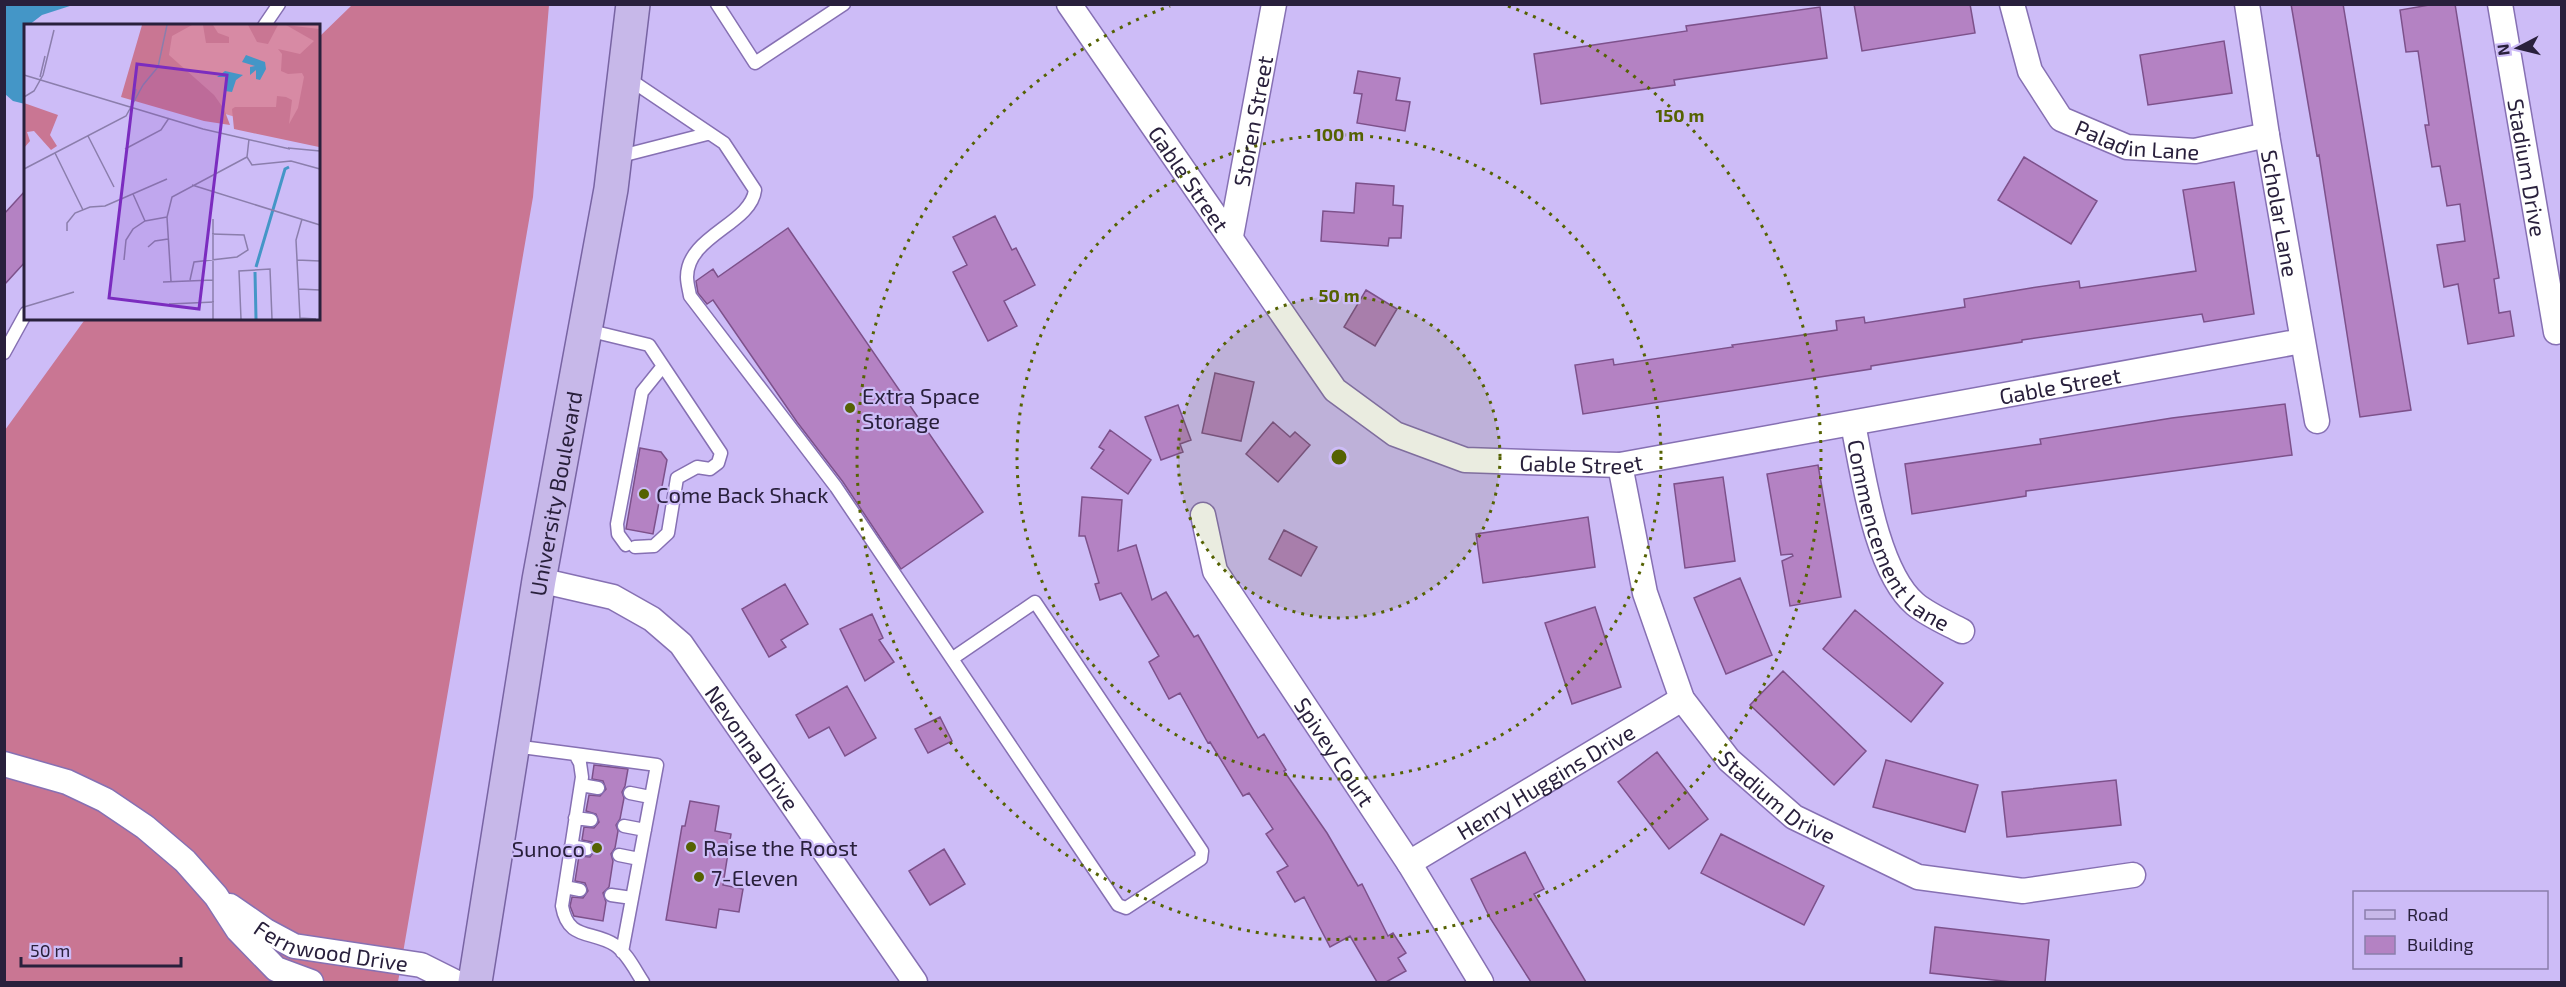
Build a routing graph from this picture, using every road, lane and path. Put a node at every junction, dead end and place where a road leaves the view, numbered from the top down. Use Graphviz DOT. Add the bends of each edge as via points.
graph roads {
  1 [pos="279,4"];
  2 [pos="633,4"];
  3 [pos="717,4"];
  4 [pos="844,4"];
  5 [pos="1069,4"];
  6 [pos="1274,4"];
  7 [pos="2012,4"];
  8 [pos="2247,4"];
  9 [pos="2500,4"];
  10 [pos="265,24"];
  11 [pos="625,77"];
  12 [pos="707,134"];
  13 [pos="2267,135"];
  14 [pos="616,157"];
  15 [pos="1231,236"];
  16 [pos="24,317"];
  17 [pos="586,330"];
  18 [pos="2556,332"];
  19 [pos="2302,341"];
  20 [pos="4,353"];
  21 [pos="663,366"];
  22 [pos="2318,422"];
  23 [pos="1853,424"];
  24 [pos="1620,465"];
  25 [pos="1203,515"];
  26 [pos="539,580"];
  27 [pos="1962,631"];
  28 [pos="953,658"];
  29 [pos="1682,699"];
  30 [pos="513,746"];
  31 [pos="575,753"];
  32 [pos="4,764"];
  33 [pos="581,785"];
  34 [pos="598,788"];
  35 [pos="630,793"];
  36 [pos="650,797"];
  37 [pos="575,818"];
  38 [pos="591,820"];
  39 [pos="624,826"];
  40 [pos="645,830"];
  41 [pos="571,846"];
  42 [pos="587,849"];
  43 [pos="619,855"];
  44 [pos="639,859"];
  45 [pos="1409,863"];
  46 [pos="2133,874"];
  47 [pos="564,887"];
  48 [pos="580,890"];
  49 [pos="611,895"];
  50 [pos="216,896"];
  51 [pos="632,898"];
  52 [pos="622,952"];
  53 [pos="311,982"];
  54 [pos="455,982"];
  55 [pos="475,982"];
  56 [pos="643,982"];
  57 [pos="915,982"];
  58 [pos="1481,982"];
  1 -- 10 [label="lane"];
  2 -- 11 [label="main road, University Boulevard"];
  3 -- 4 [label="lane" via="755,63"];
  5 -- 15 [label="street, Gable Street"];
  6 -- 15 [label="street, Storen Street"];
  7 -- 13 [label="street, Paladin Lane" via="2030,71 2061,119 2127,147 2195,152"];
  8 -- 13 [label="street, Scholar Lane"];
  9 -- 18 [label="street, Stadium Drive"];
  11 -- 12 [label="lane"];
  11 -- 14 [label="main road, University Boulevard"];
  12 -- 14 [label="lane"];
  12 -- 28 [label="lane" via="724,143 754,190 753,199 744,209 693,256 687,276 690,296 836,487"];
  13 -- 19 [label="street, Scholar Lane"];
  14 -- 17 [label="main road, University Boulevard"];
  15 -- 24 [label="street, Gable Street" via="1335,390 1395,434 1466,460"];
  16 -- 20 [label="lane"];
  17 -- 21 [label="lane" via="649,345"];
  17 -- 26 [label="main road, University Boulevard"];
  19 -- 22 [label="street, Scholar Lane"];
  19 -- 23 [label="street, Gable Street"];
  21 -- 21 [label="lane" via="642,392 617,524 618,534 631,546 645,548 662,541 668,533 677,478 697,467 710,469 718,463 721,453"];
  23 -- 24 [label="street, Gable Street"];
  23 -- 27 [label="street, Commencement Lane" via="1875,526 1889,568 1914,603"];
  24 -- 29 [label="street, Stadium Drive" via="1645,593"];
  25 -- 45 [label="street, Spivey Court" via="1215,571"];
  26 -- 30 [label="main road, University Boulevard"];
  26 -- 57 [label="street, Nevonna Drive" via="613,597 652,619 681,644"];
  28 -- 28 [label="lane" via="1118,905 1126,908 1201,859 1202,851 1035,602"];
  29 -- 45 [label="street, Henry Huggins Drive"];
  29 -- 46 [label="street, Stadium Drive" via="1729,760 1794,817 1918,877 2023,891"];
  30 -- 31 [label="lane"];
  30 -- 55 [label="main road, University Boulevard"];
  31 -- 33 [label="lane" via="580,763"];
  31 -- 36 [label="lane" via="657,765"];
  32 -- 50 [label="street, Fernwood Drive" via="67,782 105,800 185,861"];
  33 -- 34 [label="lane"];
  33 -- 37 [label="lane"];
  35 -- 36 [label="lane"];
  36 -- 40 [label="lane"];
  37 -- 38 [label="lane"];
  37 -- 41 [label="lane"];
  39 -- 40 [label="lane"];
  40 -- 44 [label="lane"];
  41 -- 42 [label="lane"];
  41 -- 47 [label="lane"];
  43 -- 44 [label="lane"];
  44 -- 51 [label="lane"];
  45 -- 58 [label="street, Spivey Court"];
  47 -- 48 [label="lane"];
  47 -- 52 [label="lane" via="562,906 570,926 614,944"];
  49 -- 51 [label="lane"];
  50 -- 53 [label="street, Fernwood Drive" via="238,930 276,969"];
  50 -- 54 [label="street, Fernwood Drive" via="294,946 421,964"];
  51 -- 52 [label="lane"];
  52 -- 56 [label="lane"];
}
